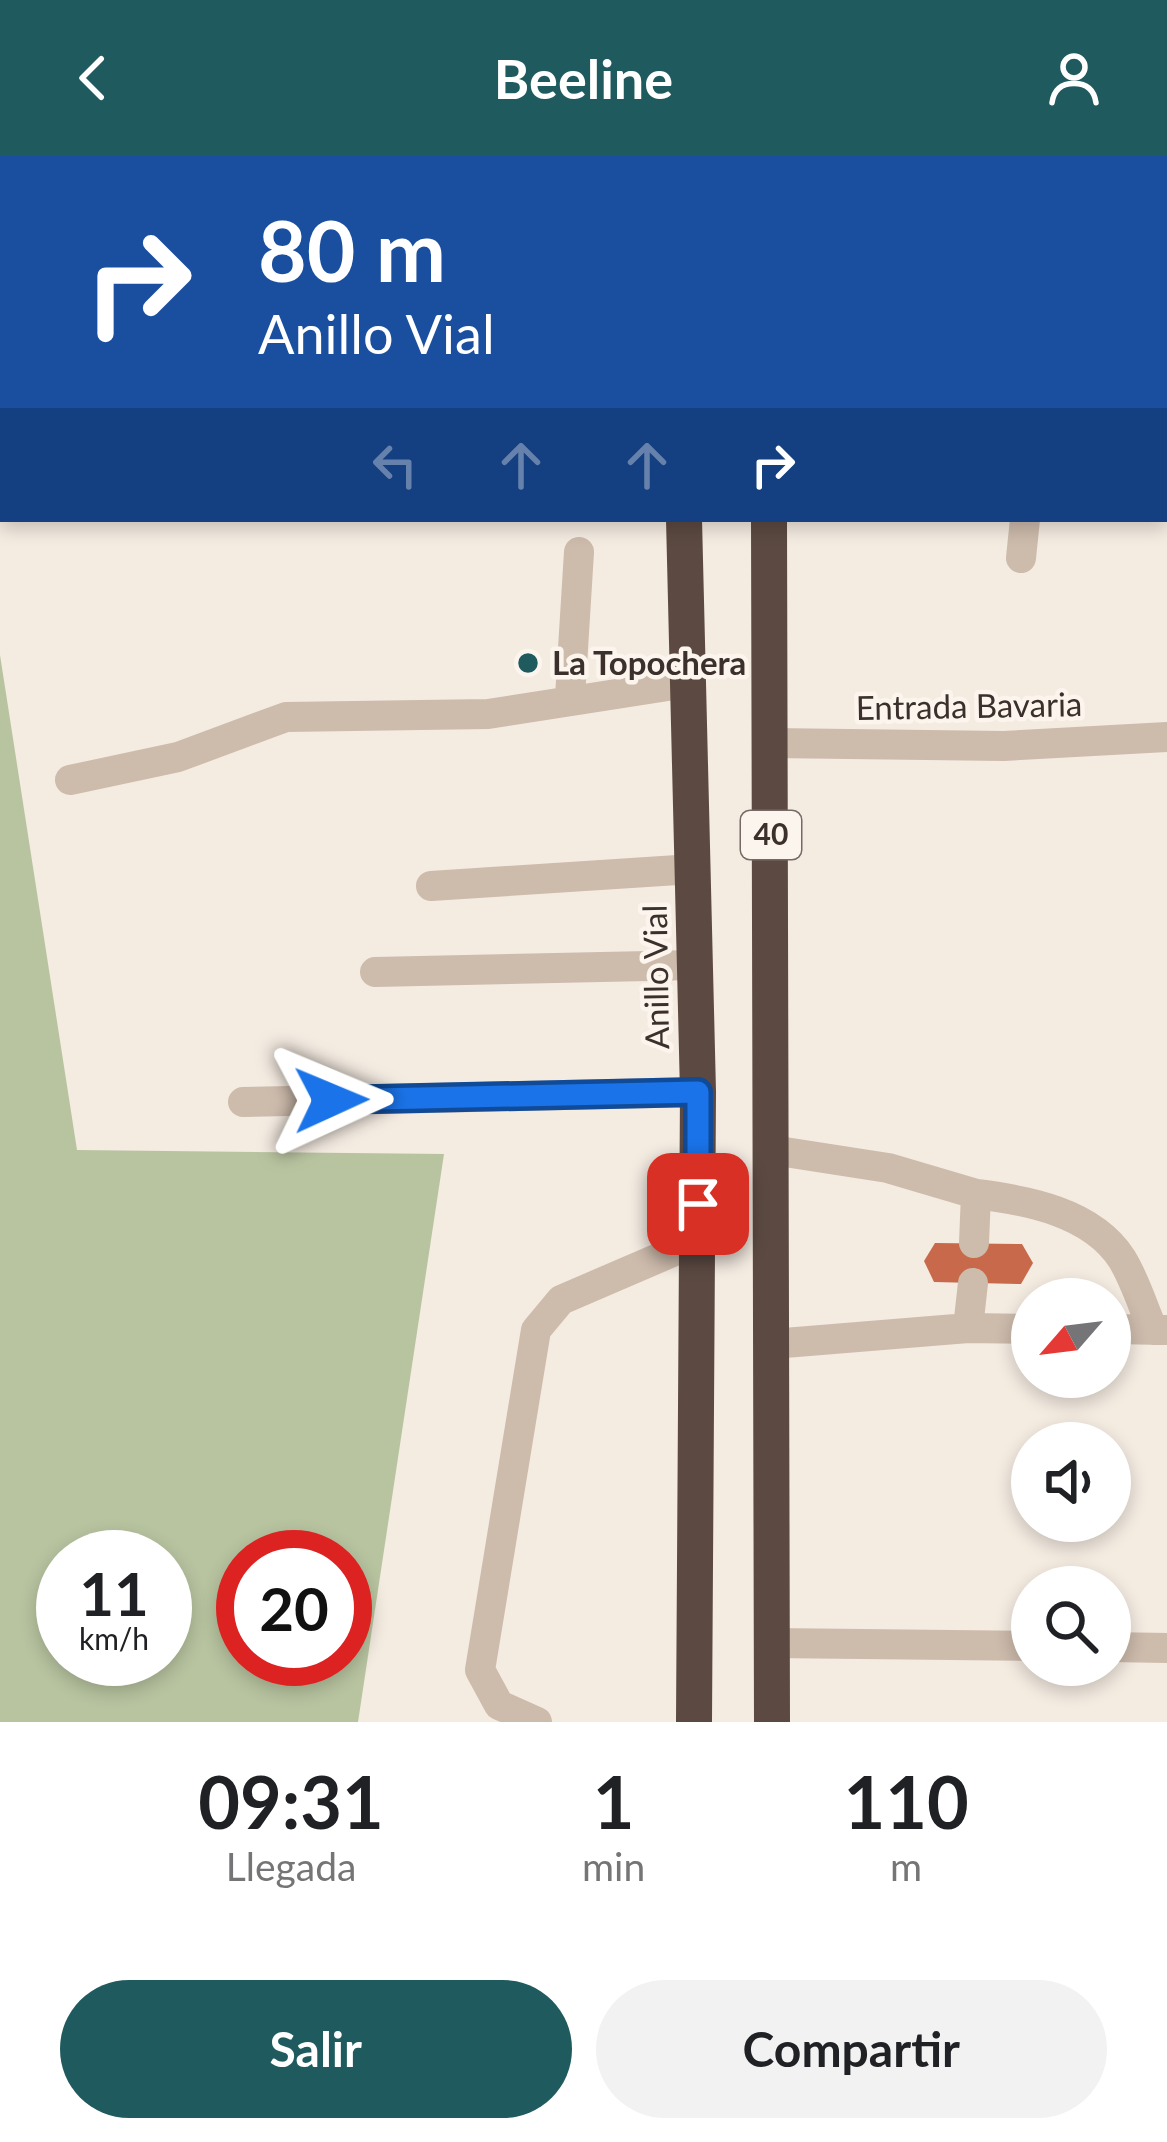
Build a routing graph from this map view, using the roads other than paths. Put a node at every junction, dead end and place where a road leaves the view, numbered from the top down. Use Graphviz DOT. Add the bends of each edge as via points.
graph roads {
  1 [pos="684,522"];
  2 [pos="769,522"];
  3 [pos="1024,522"];
  4 [pos="579,552"];
  5 [pos="1022,558"];
  6 [pos="687,683"];
  7 [pos="570,697"];
  8 [pos="1167,736"];
  9 [pos="771,743"];
  10 [pos="70,780"];
  11 [pos="692,869"];
  12 [pos="430,886"];
  13 [pos="695,964"];
  14 [pos="375,972"];
  15 [pos="698,1092"];
  16 [pos="244,1102"];
  17 [pos="772,1150"];
  18 [pos="976,1194"];
  19 [pos="698,1241"];
  20 [pos="974,1244"];
  21 [pos="974,1283"];
  22 [pos="968,1328"];
  23 [pos="1011,1329"];
  24 [pos="1160,1330"];
  25 [pos="772,1344"];
  26 [pos="772,1643"];
  27 [pos="1011,1646"];
  28 [pos="1131,1647"];
  29 [pos="1167,1648"];
  30 [pos="536,1722"];
  31 [pos="694,1722"];
  32 [pos="772,1722"];
  1 -- 6 [label="highway, Anillo Vial / 40"];
  2 -- 9 [label="highway, 40"];
  3 -- 5 [label="lane"];
  4 -- 7 [label="lane"];
  6 -- 7 [label="lane"];
  6 -- 11 [label="highway, Anillo Vial / 40"];
  7 -- 10 [label="lane" via="488,714 286,717 178,758"];
  8 -- 9 [label="lane, Entrada Bavaria" via="1004,746"];
  9 -- 17 [label="highway, 40"];
  11 -- 12 [label="lane"];
  11 -- 13 [label="highway, Anillo Vial / 40"];
  13 -- 14 [label="lane"];
  13 -- 15 [label="highway, Anillo Vial / 40"];
  15 -- 16 [label="lane"];
  15 -- 19 [label="highway, Anillo Vial / 40"];
  17 -- 18 [label="lane" via="888,1168"];
  17 -- 25 [label="highway, 40"];
  18 -- 20 [label="lane"];
  18 -- 24 [label="lane" via="1040,1202 1082,1226 1120,1255"];
  19 -- 30 [label="lane" via="561,1300 536,1330 480,1670 499,1705"];
  19 -- 31 [label="highway, Anillo Vial / 40"];
  21 -- 22 [label="lane"];
  22 -- 23 [label="lane"];
  22 -- 25 [label="lane"];
  25 -- 26 [label="highway, 40"];
  26 -- 27 [label="lane"];
  26 -- 32 [label="highway, 40"];
  28 -- 29 [label="lane"];
}
